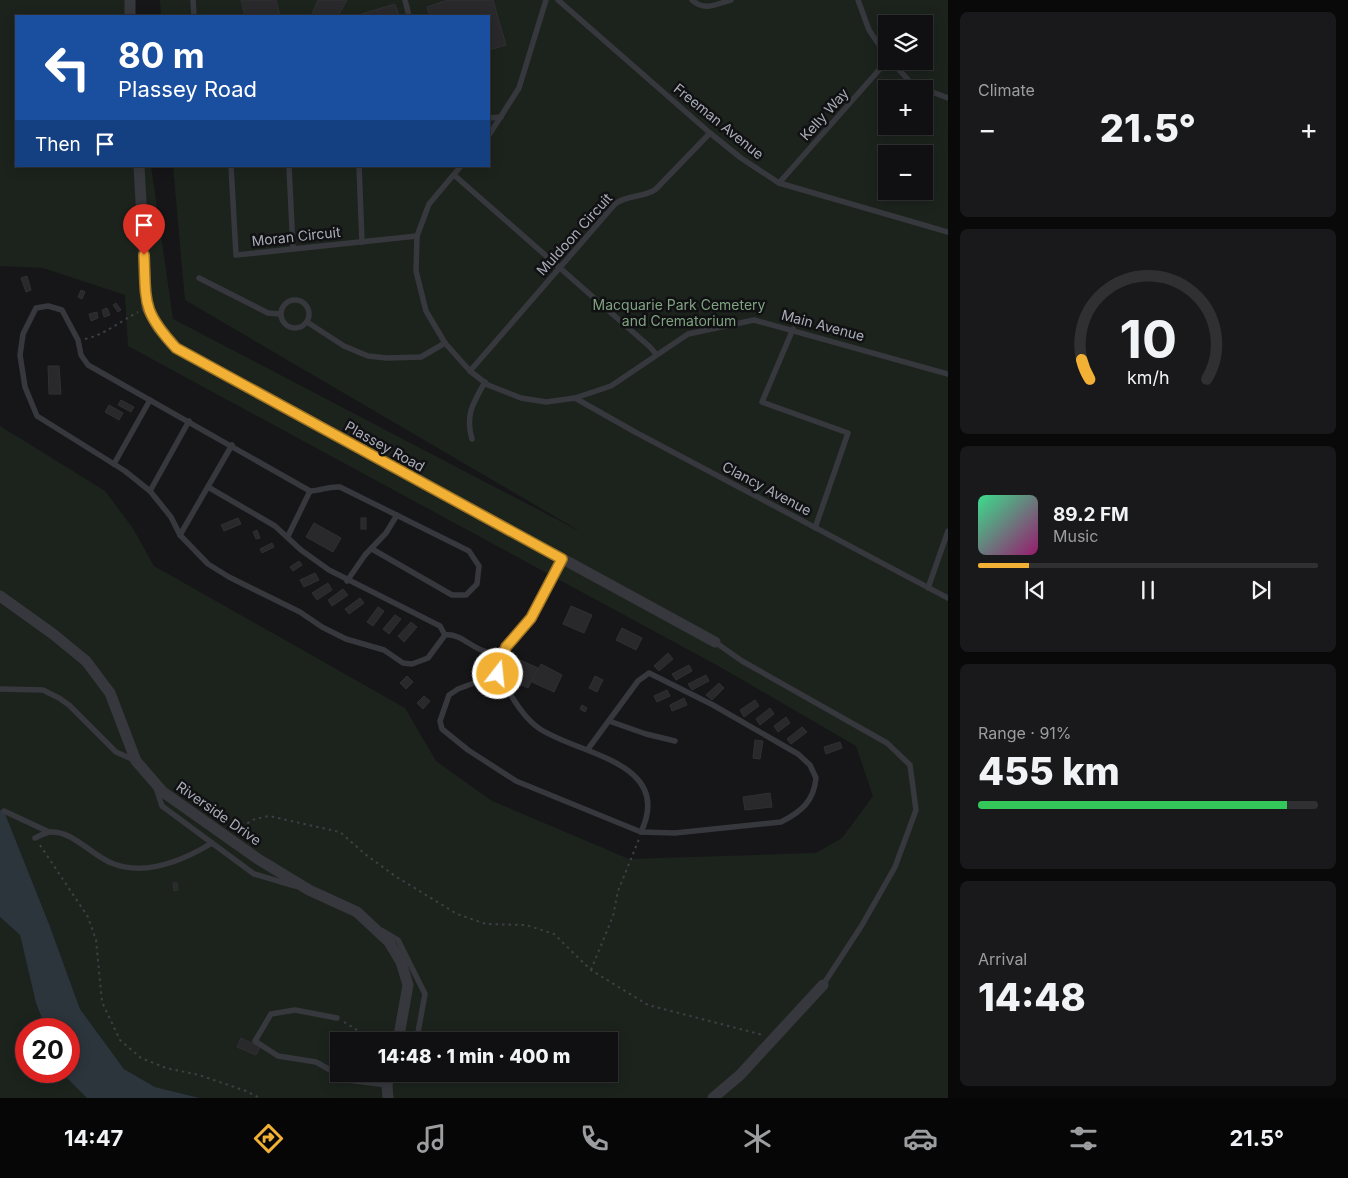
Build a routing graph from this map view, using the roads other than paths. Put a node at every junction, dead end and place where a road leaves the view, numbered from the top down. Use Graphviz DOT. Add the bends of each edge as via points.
graph roads {
  1 [pos="130,0"];
  2 [pos="193,0"];
  3 [pos="405,0"];
  4 [pos="546,0"];
  5 [pos="558,0"];
  6 [pos="692,0"];
  7 [pos="731,0"];
  8 [pos="858,0"];
  9 [pos="130,15"];
  10 [pos="194,15"];
  11 [pos="409,15"];
  12 [pos="878,43"];
  13 [pos="879,70"];
  14 [pos="899,70"];
  15 [pos="908,80"];
  16 [pos="933,93"];
  17 [pos="948,98"];
  18 [pos="501,117"];
  19 [pos="490,118"];
  20 [pos="710,133"];
  21 [pos="490,134"];
  22 [pos="139,167"];
  23 [pos="231,167"];
  24 [pos="289,167"];
  25 [pos="359,167"];
  26 [pos="460,167"];
  27 [pos="454,175"];
  28 [pos="780,182"];
  29 [pos="948,232"];
  30 [pos="417,236"];
  31 [pos="362,242"];
  32 [pos="293,249"];
  33 [pos="559,269"];
  34 [pos="199,278"];
  35 [pos="280,314"];
  36 [pos="307,322"];
  37 [pos="793,329"];
  38 [pos="444,343"];
  39 [pos="656,354"];
  40 [pos="470,370"];
  41 [pos="948,374"];
  42 [pos="485,382"];
  43 [pos="576,398"];
  44 [pos="150,400"];
  45 [pos="189,421"];
  46 [pos="472,439"];
  47 [pos="232,445"];
  48 [pos="114,464"];
  49 [pos="208,487"];
  50 [pos="310,491"];
  51 [pos="150,492"];
  52 [pos="397,515"];
  53 [pos="815,528"];
  54 [pos="948,531"];
  55 [pos="180,535"];
  56 [pos="288,536"];
  57 [pos="372,549"];
  58 [pos="562,559"];
  59 [pos="347,581"];
  60 [pos="928,588"];
  61 [pos="0,596"];
  62 [pos="948,598"];
  63 [pos="445,635"];
  64 [pos="715,642"];
  65 [pos="506,647"];
  66 [pos="498,674"];
  67 [pos="0,689"];
  68 [pos="609,721"];
  69 [pos="675,741"];
  70 [pos="588,749"];
  71 [pos="136,761"];
  72 [pos="153,781"];
  73 [pos="4,811"];
  74 [pos="49,832"];
  75 [pos="641,832"];
  76 [pos="35,838"];
  77 [pos="212,842"];
  78 [pos="309,890"];
  79 [pos="357,912"];
  80 [pos="822,985"];
  81 [pos="337,1018"];
  82 [pos="400,1032"];
  83 [pos="418,1032"];
  84 [pos="330,1070"];
  85 [pos="388,1082"];
  86 [pos="388,1098"];
  87 [pos="713,1098"];
  1 -- 9 [label="street"];
  2 -- 10 [label="lane"];
  3 -- 11 [label="lane"];
  4 -- 18 [label="lane" via="519,88"];
  5 -- 20 [label="lane, Freeman Avenue"];
  6 -- 7 [label="lane" via="709,8"];
  8 -- 12 [label="lane" via="869,30"];
  13 -- 28 [label="lane, Kelly Way"];
  14 -- 15 [label="lane"];
  16 -- 17 [label="lane"];
  18 -- 19 [label="lane"];
  18 -- 21 [label="lane"];
  20 -- 28 [label="lane, Freeman Avenue" via="741,158"];
  20 -- 33 [label="lane, Muldoon Circuit" via="656,190 622,198 615,204"];
  22 -- 58 [label="street, Plassey Road" via="147,308 158,328 176,348"];
  23 -- 32 [label="lane, Moran Circuit" via="236,255"];
  24 -- 32 [label="lane"];
  25 -- 31 [label="lane"];
  26 -- 27 [label="lane, Main Avenue"];
  27 -- 30 [label="lane, Main Avenue" via="429,204"];
  27 -- 33 [label="lane"];
  28 -- 29 [label="lane, Freeman Avenue"];
  30 -- 31 [label="lane, Moran Circuit"];
  30 -- 38 [label="lane, Main Avenue" via="416,271 426,311"];
  31 -- 32 [label="lane, Moran Circuit"];
  33 -- 39 [label="lane"];
  33 -- 40 [label="lane, Muldoon Circuit"];
  34 -- 35 [label="lane" via="268,313"];
  35 -- 36 [label="lane" via="284,324 293,329"];
  35 -- 36 [label="lane" via="283,306 296,300 308,307"];
  36 -- 38 [label="lane" via="344,346 368,356 421,356"];
  37 -- 39 [label="lane, Main Avenue" via="754,320 727,324 688,334"];
  37 -- 41 [label="lane, Main Avenue"];
  37 -- 53 [label="lane" via="762,402 848,433"];
  38 -- 40 [label="lane, Main Avenue"];
  39 -- 43 [label="lane, Main Avenue" via="611,386"];
  40 -- 42 [label="lane, Main Avenue"];
  42 -- 43 [label="lane, Main Avenue" via="521,398 546,402"];
  42 -- 46 [label="lane" via="469,418"];
  43 -- 53 [label="lane, Clancy Avenue"];
  44 -- 45 [label="lane"];
  44 -- 48 [label="lane"];
  44 -- 48 [label="lane" via="88,365 80,355 78,340 62,310 48,306 36,308 23,334 20,355 28,396 37,416"];
  45 -- 47 [label="lane"];
  45 -- 51 [label="lane"];
  47 -- 49 [label="lane"];
  47 -- 50 [label="lane"];
  48 -- 51 [label="lane"];
  49 -- 55 [label="lane"];
  49 -- 56 [label="lane"];
  50 -- 52 [label="lane" via="329,486 340,488"];
  50 -- 56 [label="lane"];
  51 -- 55 [label="lane" via="171,517"];
  52 -- 57 [label="lane"];
  52 -- 57 [label="lane" via="468,550 479,566 477,584 466,595 452,595"];
  53 -- 60 [label="lane, Clancy Avenue"];
  54 -- 60 [label="lane"];
  55 -- 63 [label="lane" via="202,559 221,573 346,639 384,650 402,663 412,664 428,658"];
  56 -- 59 [label="lane" via="300,550"];
  57 -- 59 [label="lane" via="364,555"];
  58 -- 64 [label="street, Plassey Road"];
  58 -- 65 [label="lane" via="531,618"];
  59 -- 63 [label="lane" via="440,626"];
  60 -- 62 [label="lane, Clancy Avenue"];
  61 -- 71 [label="street, Riverside Drive" via="86,661 110,693"];
  63 -- 65 [label="lane" via="452,634 490,652"];
  64 -- 80 [label="lane, Plassey Road" via="887,743 910,765 916,810 895,867"];
  65 -- 66 [label="lane"];
  66 -- 70 [label="lane" via="515,702 539,728"];
  66 -- 75 [label="lane" via="458,688 449,695 440,721 442,729 516,781"];
  67 -- 71 [label="lane" via="43,690 59,698 116,752"];
  68 -- 69 [label="lane"];
  68 -- 70 [label="lane"];
  68 -- 75 [label="lane" via="638,681 650,673 798,754 810,765 816,778 811,799 793,816 781,822 675,833"];
  70 -- 75 [label="lane" via="633,774 648,793 648,813"];
  71 -- 72 [label="street, Riverside Drive"];
  72 -- 77 [label="lane" via="162,806"];
  72 -- 78 [label="street, Riverside Drive" via="225,837"];
  73 -- 74 [label="lane"];
  74 -- 76 [label="lane"];
  74 -- 77 [label="lane" via="81,842 98,857 114,865 138,868 190,857"];
  77 -- 78 [label="lane" via="254,874"];
  78 -- 79 [label="street, Riverside Drive"];
  79 -- 82 [label="street, Riverside Drive" via="389,942 402,962 408,985"];
  79 -- 83 [label="lane" via="398,940 425,994"];
  80 -- 87 [label="street" via="740,1075"];
  81 -- 84 [label="lane" via="295,1010 271,1014 255,1041 278,1056 316,1062"];
  85 -- 86 [label="street"];
}
